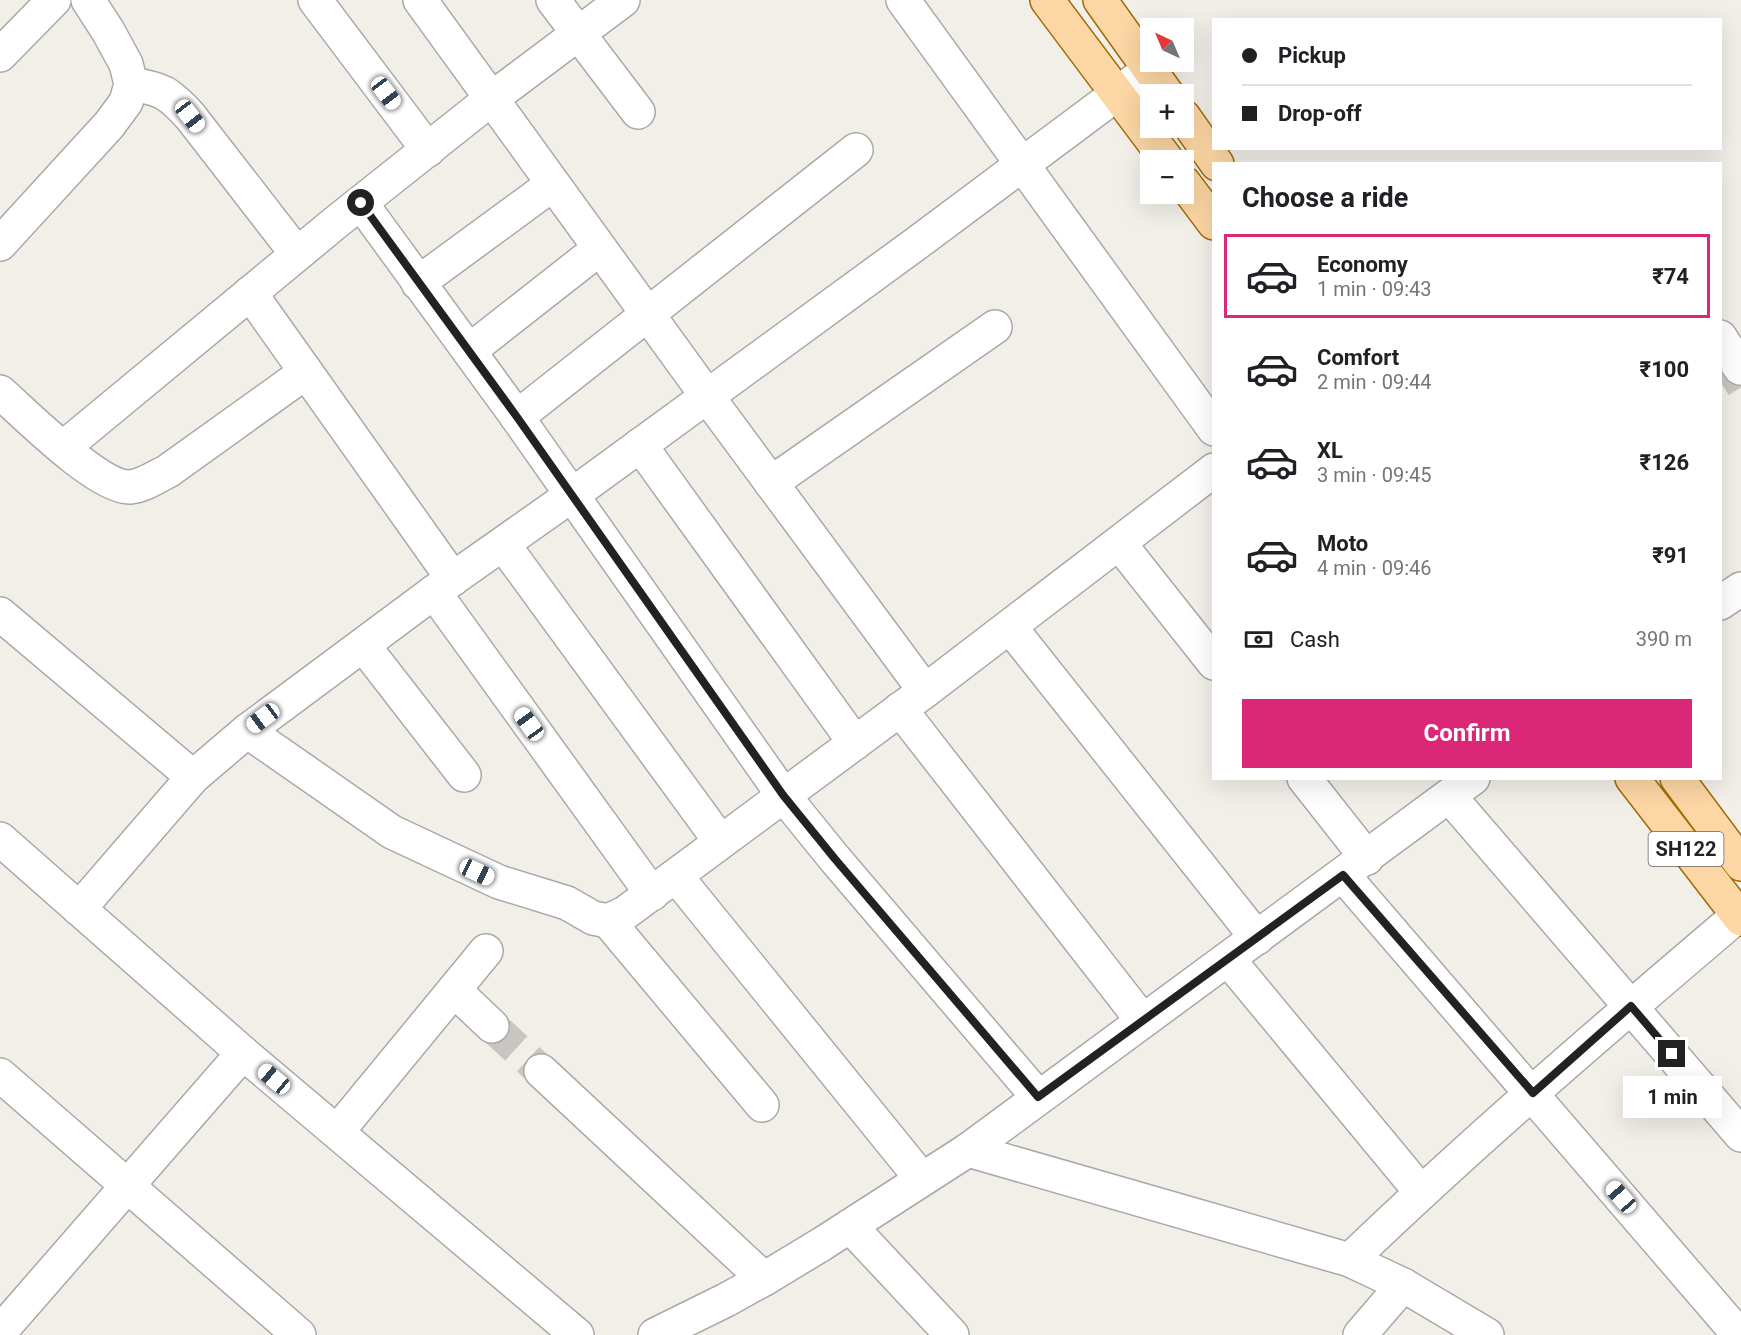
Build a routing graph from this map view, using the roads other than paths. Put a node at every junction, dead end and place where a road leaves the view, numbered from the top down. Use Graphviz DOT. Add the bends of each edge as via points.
graph roads {
  1 [pos="54,0"];
  2 [pos="88,0"];
  3 [pos="315,0"];
  4 [pos="420,0"];
  5 [pos="553,0"];
  6 [pos="623,0"];
  7 [pos="903,0"];
  8 [pos="1047,0"];
  9 [pos="1100,0"];
  10 [pos="578,34"];
  11 [pos="0,55"];
  12 [pos="1158,82"];
  13 [pos="131,84"];
  14 [pos="1117,94"];
  15 [pos="492,99"];
  16 [pos="638,112"];
  17 [pos="1194,131"];
  18 [pos="428,150"];
  19 [pos="856,150"];
  20 [pos="1159,150"];
  21 [pos="1217,162"];
  22 [pos="1021,165"];
  23 [pos="553,184"];
  24 [pos="1194,196"];
  25 [pos="361,203"];
  26 [pos="1212,220"];
  27 [pos="5,229"];
  28 [pos="600,249"];
  29 [pos="297,254"];
  30 [pos="418,283"];
  31 [pos="250,293"];
  32 [pos="647,314"];
  33 [pos="995,327"];
  34 [pos="1722,340"];
  35 [pos="469,351"];
  36 [pos="1740,368"];
  37 [pos="306,372"];
  38 [pos="0,392"];
  39 [pos="707,396"];
  40 [pos="517,417"];
  41 [pos="1212,426"];
  42 [pos="640,445"];
  43 [pos="63,448"];
  44 [pos="1212,472"];
  45 [pos="771,483"];
  46 [pos="572,495"];
  47 [pos="1119,543"];
  48 [pos="503,544"];
  49 [pos="443,586"];
  50 [pos="1741,588"];
  51 [pos="1722,602"];
  52 [pos="0,614"];
  53 [pos="1010,627"];
  54 [pos="363,645"];
  55 [pos="1212,660"];
  56 [pos="913,700"];
  57 [pos="247,731"];
  58 [pos="855,743"];
  59 [pos="464,775"];
  60 [pos="193,777"];
  61 [pos="1305,780"];
  62 [pos="1634,780"];
  63 [pos="1678,780"];
  64 [pos="1462,788"];
  65 [pos="783,795"];
  66 [pos="0,839"];
  67 [pos="720,841"];
  68 [pos="1741,864"];
  69 [pos="1355,867"];
  70 [pos="664,885"];
  71 [pos="80,909"];
  72 [pos="1740,916"];
  73 [pos="608,921"];
  74 [pos="1257,938"];
  75 [pos="486,951"];
  76 [pos="1228,959"];
  77 [pos="454,990"];
  78 [pos="1631,1006"];
  79 [pos="1142,1020"];
  80 [pos="492,1026"];
  81 [pos="243,1053"];
  82 [pos="541,1071"];
  83 [pos="0,1075"];
  84 [pos="1533,1093"];
  85 [pos="1038,1097"];
  86 [pos="762,1105"];
  87 [pos="337,1132"];
  88 [pos="1741,1135"];
  89 [pos="968,1150"];
  90 [pos="921,1178"];
  91 [pos="128,1185"];
  92 [pos="1421,1191"];
  93 [pos="850,1226"];
  94 [pos="1350,1260"];
  95 [pos="764,1279"];
  96 [pos="1403,1285"];
  97 [pos="9,1325"];
  98 [pos="299,1335"];
  99 [pos="577,1335"];
  100 [pos="655,1335"];
  101 [pos="952,1335"];
  102 [pos="1360,1335"];
  103 [pos="1487,1335"];
  104 [pos="1739,1335"];
  1 -- 11 [label="street"];
  2 -- 13 [label="street" via="126,64"];
  3 -- 18 [label="street"];
  4 -- 15 [label="street"];
  5 -- 10 [label="street"];
  6 -- 10 [label="street"];
  7 -- 22 [label="street"];
  8 -- 14 [label="main road"];
  9 -- 12 [label="main road"];
  10 -- 15 [label="street"];
  10 -- 16 [label="street"];
  12 -- 14 [label="street"];
  13 -- 27 [label="street" via="126,102 109,125"];
  13 -- 29 [label="street" via="156,88 174,99"];
  14 -- 20 [label="main road"];
  14 -- 22 [label="street"];
  15 -- 18 [label="street"];
  15 -- 23 [label="street"];
  17 -- 21 [label="main road"];
  18 -- 25 [label="street"];
  19 -- 32 [label="street"];
  22 -- 39 [label="street"];
  22 -- 41 [label="street"];
  23 -- 28 [label="street"];
  23 -- 30 [label="street"];
  24 -- 26 [label="main road"];
  25 -- 29 [label="street"];
  25 -- 30 [label="street"];
  28 -- 32 [label="street"];
  28 -- 35 [label="street"];
  29 -- 31 [label="street"];
  30 -- 35 [label="street"];
  31 -- 37 [label="street"];
  31 -- 43 [label="street"];
  32 -- 39 [label="street"];
  32 -- 40 [label="street"];
  33 -- 45 [label="street"];
  34 -- 36 [label="street"];
  35 -- 40 [label="street"];
  37 -- 43 [label="street" via="148,482 129,487 111,482"];
  37 -- 49 [label="street"];
  38 -- 43 [label="street"];
  39 -- 42 [label="street"];
  39 -- 45 [label="street"];
  40 -- 46 [label="street"];
  42 -- 46 [label="street"];
  42 -- 58 [label="street"];
  44 -- 47 [label="street"];
  45 -- 56 [label="street"];
  46 -- 48 [label="street"];
  46 -- 65 [label="street"];
  47 -- 53 [label="street"];
  47 -- 55 [label="street"];
  48 -- 49 [label="street"];
  48 -- 67 [label="street"];
  49 -- 54 [label="street"];
  49 -- 70 [label="street"];
  50 -- 51 [label="street"];
  52 -- 60 [label="street"];
  53 -- 56 [label="street"];
  53 -- 74 [label="street"];
  54 -- 57 [label="street"];
  54 -- 59 [label="street"];
  56 -- 58 [label="street"];
  56 -- 79 [label="street"];
  57 -- 60 [label="street"];
  57 -- 73 [label="street" via="392,832 499,882 567,903 593,918"];
  58 -- 65 [label="street"];
  60 -- 71 [label="street"];
  61 -- 69 [label="street"];
  62 -- 72 [label="main road, SH122"];
  63 -- 68 [label="main road, SH122"];
  64 -- 69 [label="street"];
  64 -- 78 [label="street"];
  65 -- 67 [label="street"];
  65 -- 85 [label="street"];
  66 -- 71 [label="street"];
  67 -- 70 [label="street"];
  69 -- 74 [label="street"];
  69 -- 84 [label="street"];
  70 -- 73 [label="street"];
  70 -- 90 [label="street"];
  71 -- 81 [label="street"];
  72 -- 78 [label="street"];
  73 -- 86 [label="street"];
  74 -- 76 [label="street"];
  75 -- 77 [label="street"];
  76 -- 79 [label="street"];
  76 -- 92 [label="street"];
  77 -- 80 [label="street"];
  77 -- 87 [label="street"];
  78 -- 84 [label="street"];
  78 -- 88 [label="street"];
  79 -- 85 [label="street"];
  81 -- 87 [label="street"];
  81 -- 91 [label="street"];
  82 -- 95 [label="street"];
  83 -- 91 [label="street"];
  84 -- 92 [label="street"];
  84 -- 104 [label="street"];
  85 -- 89 [label="street"];
  87 -- 99 [label="street"];
  89 -- 90 [label="street"];
  89 -- 94 [label="street"];
  90 -- 93 [label="street"];
  91 -- 97 [label="street"];
  91 -- 98 [label="street"];
  92 -- 94 [label="street"];
  93 -- 95 [label="street"];
  93 -- 101 [label="street"];
  94 -- 96 [label="street"];
  95 -- 100 [label="street"];
  96 -- 102 [label="street"];
  96 -- 103 [label="street"];
}
